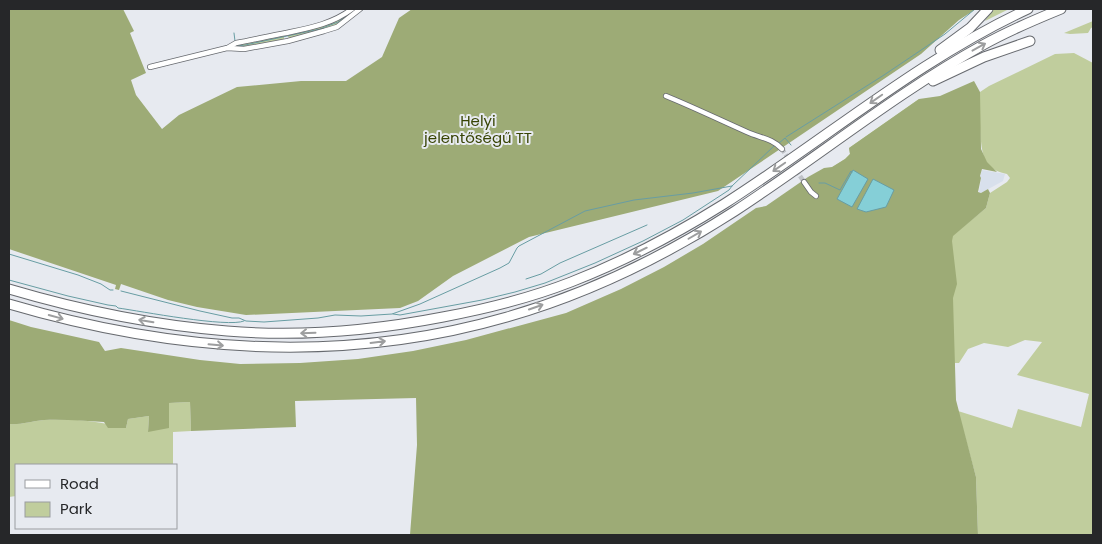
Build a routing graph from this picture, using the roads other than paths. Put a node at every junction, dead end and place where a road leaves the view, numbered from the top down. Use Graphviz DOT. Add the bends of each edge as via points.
graph roads {
  1 [pos="352,9"];
  2 [pos="360,9"];
  3 [pos="988,9"];
  4 [pos="1028,9"];
  5 [pos="1061,9"];
  6 [pos="1030,41"];
  7 [pos="228,48"];
  8 [pos="150,67"];
  9 [pos="916,72"];
  10 [pos="908,92"];
  11 [pos="666,96"];
  12 [pos="778,145"];
  13 [pos="804,182"];
  14 [pos="816,196"];
  15 [pos="9,289"];
  16 [pos="9,304"];
  1 -- 7 [label="street" via="326,24 236,43"];
  2 -- 7 [label="street" via="324,32 244,49"];
  3 -- 9 [label="highway" via="970,28 926,59"];
  4 -- 9 [label="highway" via="992,26"];
  10 -- 5 [label="highway, one-way" via="1002,35"];
  6 -- 10 [label="highway" via="968,63"];
  7 -- 8 [label="street"];
  9 -- 15 [label="highway, one-way" via="753,185 666,238 606,268 505,304 356,330 254,333 133,319"];
  16 -- 10 [label="highway, one-way" via="131,333 248,347 355,344 463,328 556,300 656,256 736,210"];
  11 -- 12 [label="street"];
  13 -- 14 [label="street"];
}
